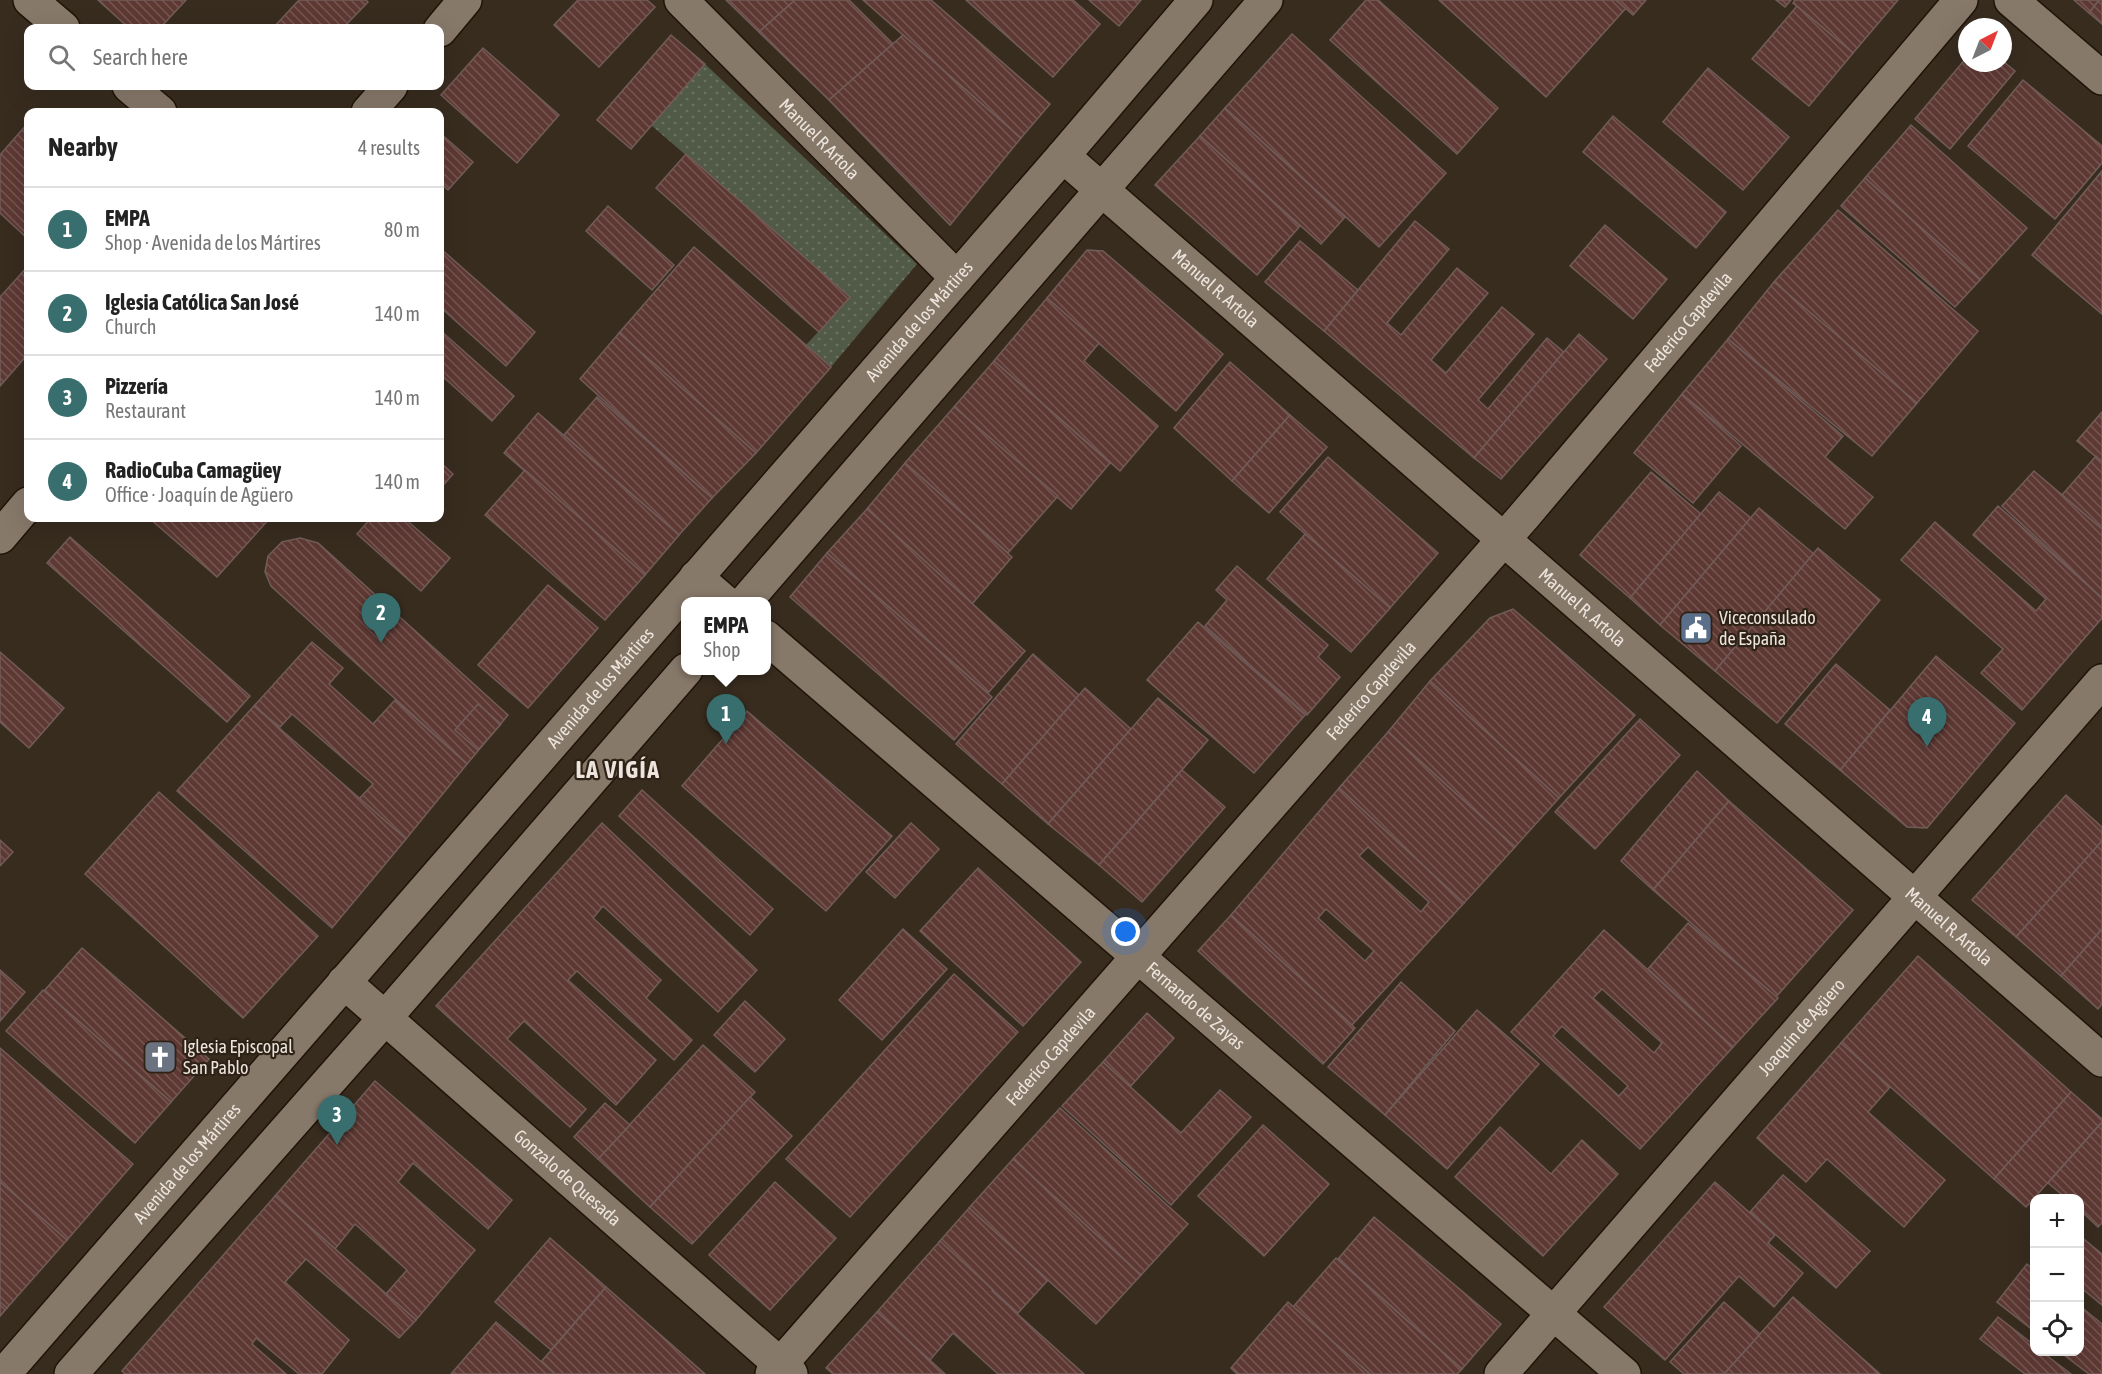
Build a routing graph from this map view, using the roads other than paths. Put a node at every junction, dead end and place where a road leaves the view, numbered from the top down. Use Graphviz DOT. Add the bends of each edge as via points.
graph roads {
  1 [pos="30,0"];
  2 [pos="465,0"];
  3 [pos="681,0"];
  4 [pos="1196,0"];
  5 [pos="1266,0"];
  6 [pos="1961,0"];
  7 [pos="2011,0"];
  8 [pos="58,24"];
  9 [pos="444,25"];
  10 [pos="2102,78"];
  11 [pos="134,90"];
  12 [pos="387,90"];
  13 [pos="155,108"];
  14 [pos="372,108"];
  15 [pos="1064,156"];
  16 [pos="1102,190"];
  17 [pos="957,278"];
  18 [pos="24,509"];
  19 [pos="0,537"];
  20 [pos="1504,540"];
  21 [pos="696,577"];
  22 [pos="718,597"];
  23 [pos="749,597"];
  24 [pos="771,641"];
  25 [pos="682,675"];
  26 [pos="2102,681"];
  27 [pos="1914,897"];
  28 [pos="1137,956"];
  29 [pos="344,982"];
  30 [pos="385,1018"];
  31 [pos="2102,1060"];
  32 [pos="1553,1313"];
  33 [pos="782,1371"];
  34 [pos="4,1374"];
  35 [pos="71,1374"];
  36 [pos="1501,1374"];
  37 [pos="1624,1374"];
  1 -- 8 [label="street"];
  2 -- 9 [label="street"];
  3 -- 17 [label="street, Manuel R Artola"];
  4 -- 15 [label="street, Avenida de los Mártires"];
  5 -- 16 [label="street"];
  6 -- 20 [label="street, Federico Capdevila"];
  7 -- 10 [label="street"];
  11 -- 13 [label="street"];
  12 -- 14 [label="street"];
  15 -- 16 [label="street, Manuel R. Artola"];
  15 -- 17 [label="street, Avenida de los Mártires"];
  16 -- 20 [label="street, Manuel R. Artola"];
  16 -- 23 [label="street"];
  17 -- 21 [label="street, Avenida de los Mártires"];
  18 -- 19 [label="street"];
  20 -- 27 [label="street, Manuel R. Artola"];
  20 -- 28 [label="street, Federico Capdevila"];
  21 -- 22 [label="street"];
  21 -- 29 [label="street, Avenida de los Mártires"];
  24 -- 28 [label="street, Fernando de Zayas"];
  25 -- 30 [label="street"];
  26 -- 27 [label="street, Joaquín de Agüero"];
  27 -- 31 [label="street, Manuel R. Artola"];
  27 -- 32 [label="street, Joaquín de Agüero"];
  28 -- 32 [label="street, Fernando de Zayas"];
  28 -- 33 [label="street, Federico Capdevila"];
  29 -- 30 [label="street, Gonzalo de Quesada"];
  29 -- 34 [label="street, Avenida de los Mártires"];
  30 -- 33 [label="street, Gonzalo de Quesada"];
  30 -- 35 [label="street"];
  32 -- 36 [label="street, Joaquín de Agüero"];
  32 -- 37 [label="street, Fernando de Zayas"];
}
